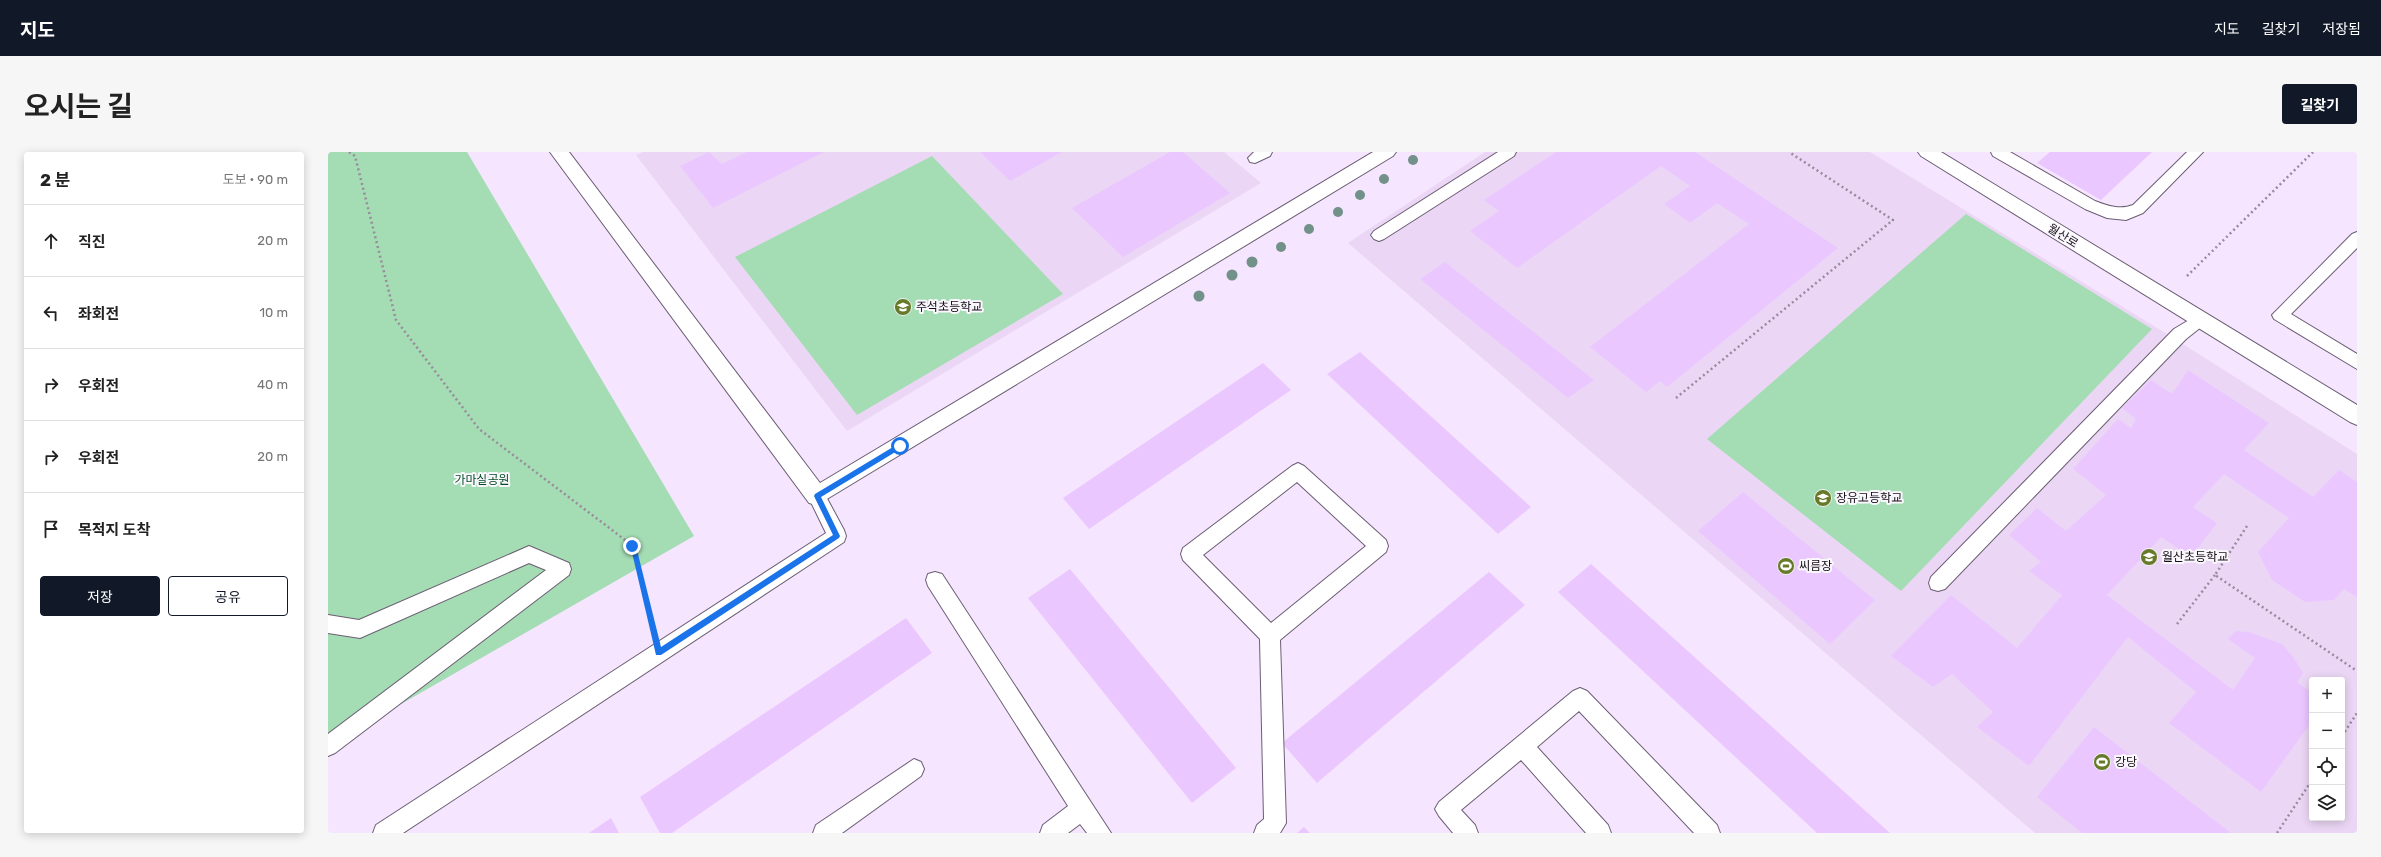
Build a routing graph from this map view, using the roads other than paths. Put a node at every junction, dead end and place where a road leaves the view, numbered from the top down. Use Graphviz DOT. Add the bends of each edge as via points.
graph roads {
  1 [pos="559,152"];
  2 [pos="1387,152"];
  3 [pos="1509,152"];
  4 [pos="1998,152"];
  5 [pos="2196,152"];
  6 [pos="1935,154"];
  7 [pos="1379,235"];
  8 [pos="2357,238"];
  9 [pos="2199,320"];
  10 [pos="2357,362"];
  11 [pos="2357,416"];
  12 [pos="817,496"];
  13 [pos="935,580"];
  14 [pos="1938,583"];
  15 [pos="328,624"];
  16 [pos="1270,636"];
  17 [pos="328,746"];
  18 [pos="1523,748"];
  19 [pos="914,769"];
  20 [pos="1082,810"];
  21 [pos="384,833"];
  22 [pos="824,833"];
  23 [pos="1051,833"];
  24 [pos="1100,833"];
  25 [pos="1265,833"];
  26 [pos="1467,833"];
  27 [pos="1600,833"];
  28 [pos="1709,833"];
  1 -- 12 [label="street"];
  2 -- 12 [label="street"];
  3 -- 7 [label="lane"];
  4 -- 5 [label="lane" via="2090,205 2107,212 2126,214 2138,209"];
  6 -- 9 [label="street, 월산로"];
  8 -- 10 [label="lane" via="2280,315"];
  9 -- 11 [label="street, 월산로"];
  9 -- 14 [label="lane" via="2180,334"];
  12 -- 21 [label="lane" via="837,536"];
  13 -- 20 [label="lane"];
  15 -- 17 [label="lane" via="360,630 529,554 562,568"];
  16 -- 16 [label="lane" via="1379,546 1298,471 1190,554"];
  16 -- 25 [label="lane" via="1275,823"];
  18 -- 26 [label="lane" via="1446,809"];
  18 -- 27 [label="lane"];
  18 -- 28 [label="lane" via="1580,698"];
  19 -- 22 [label="lane"];
  20 -- 23 [label="lane"];
  20 -- 24 [label="lane"];
}
